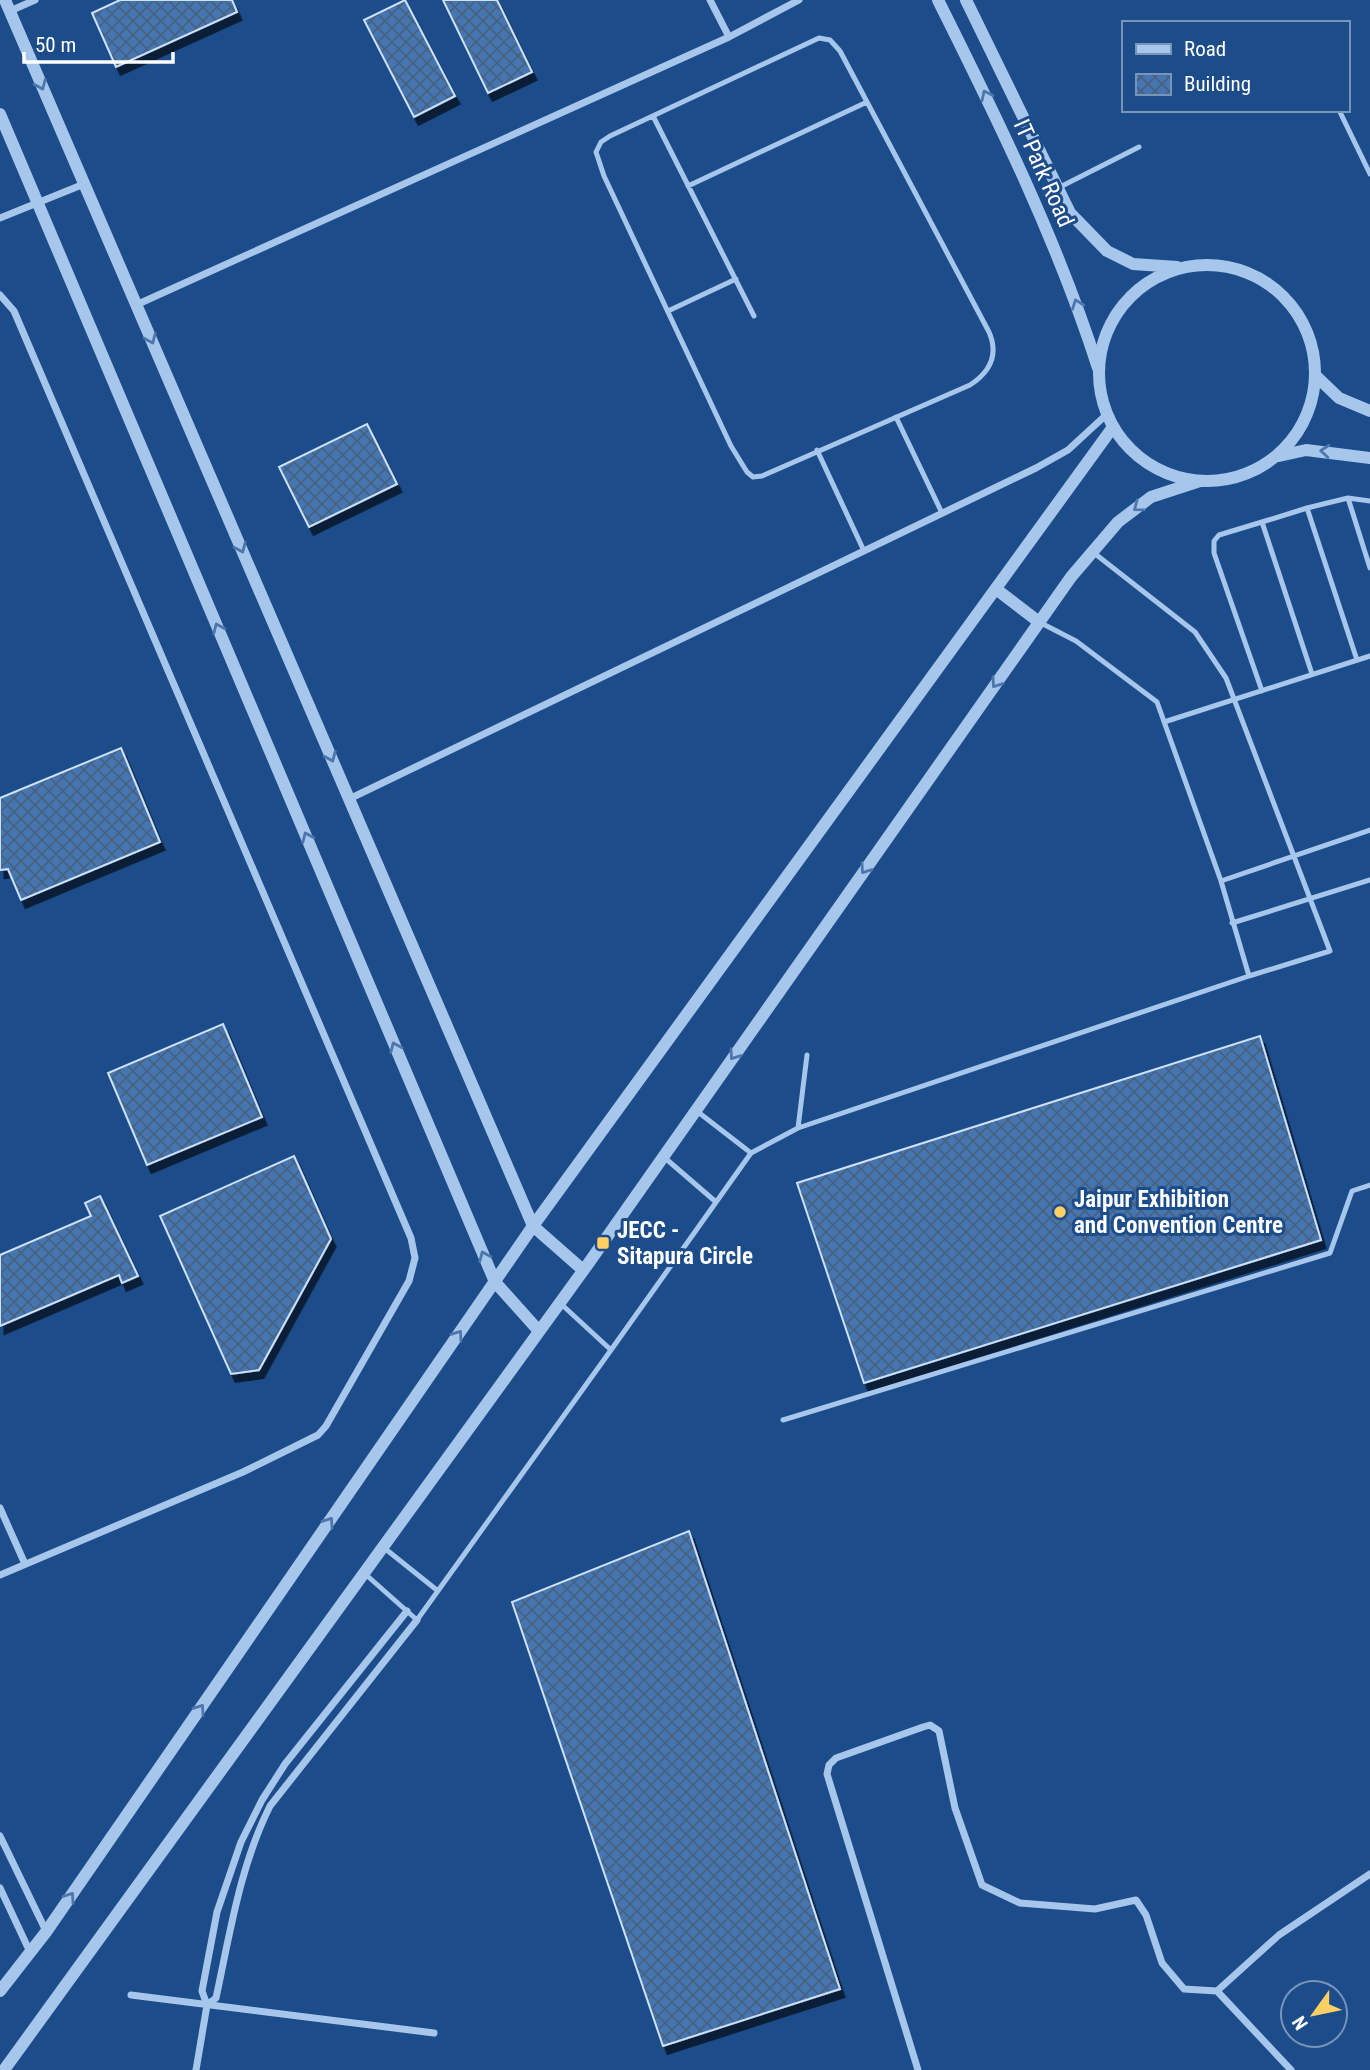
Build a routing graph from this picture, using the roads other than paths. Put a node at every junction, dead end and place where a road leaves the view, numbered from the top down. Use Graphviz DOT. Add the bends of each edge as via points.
graph roads {
  1 [pos="35,0"];
  2 [pos="710,0"];
  3 [pos="799,0"];
  4 [pos="938,0"];
  5 [pos="966,0"];
  6 [pos="7,6"];
  7 [pos="729,37"];
  8 [pos="867,102"];
  9 [pos="1340,112"];
  10 [pos="0,114"];
  11 [pos="653,116"];
  12 [pos="1139,147"];
  13 [pos="1370,174"];
  14 [pos="84,184"];
  15 [pos="688,186"];
  16 [pos="1058,188"];
  17 [pos="38,202"];
  18 [pos="0,218"];
  19 [pos="1181,267"];
  20 [pos="736,279"];
  21 [pos="0,295"];
  22 [pos="136,305"];
  23 [pos="668,311"];
  24 [pos="754,316"];
  25 [pos="1098,368"];
  26 [pos="1315,375"];
  27 [pos="1370,411"];
  28 [pos="1106,415"];
  29 [pos="896,417"];
  30 [pos="1113,427"];
  31 [pos="817,450"];
  32 [pos="1279,456"];
  33 [pos="1370,458"];
  34 [pos="1200,481"];
  35 [pos="1348,498"];
  36 [pos="1370,501"];
  37 [pos="1307,509"];
  38 [pos="942,513"];
  39 [pos="1262,522"];
  40 [pos="864,551"];
  41 [pos="1093,552"];
  42 [pos="1370,568"];
  43 [pos="996,589"];
  44 [pos="1039,622"];
  45 [pos="1370,656"];
  46 [pos="1357,660"];
  47 [pos="1312,674"];
  48 [pos="1262,691"];
  49 [pos="1234,699"];
  50 [pos="1164,722"];
  51 [pos="349,799"];
  52 [pos="1370,830"];
  53 [pos="1293,854"];
  54 [pos="1370,880"];
  55 [pos="1221,881"];
  56 [pos="1310,899"];
  57 [pos="1233,922"];
  58 [pos="1249,976"];
  59 [pos="807,1055"];
  60 [pos="695,1110"];
  61 [pos="798,1128"];
  62 [pos="751,1153"];
  63 [pos="663,1157"];
  64 [pos="1370,1185"];
  65 [pos="716,1202"];
  66 [pos="533,1226"];
  67 [pos="583,1270"];
  68 [pos="495,1282"];
  69 [pos="560,1303"];
  70 [pos="538,1330"];
  71 [pos="611,1350"];
  72 [pos="783,1420"];
  73 [pos="0,1508"];
  74 [pos="383,1547"];
  75 [pos="25,1564"];
  76 [pos="364,1573"];
  77 [pos="0,1575"];
  78 [pos="438,1591"];
  79 [pos="407,1611"];
  80 [pos="417,1620"];
  81 [pos="0,1836"];
  82 [pos="1370,1874"];
  83 [pos="0,1888"];
  84 [pos="46,1932"];
  85 [pos="30,1952"];
  86 [pos="0,1990"];
  87 [pos="1217,1991"];
  88 [pos="131,1995"];
  89 [pos="207,2005"];
  90 [pos="434,2033"];
  91 [pos="4,2070"];
  92 [pos="196,2070"];
  93 [pos="918,2070"];
  94 [pos="1291,2070"];
  1 -- 6 [label="street"];
  2 -- 7 [label="street"];
  3 -- 7 [label="street"];
  25 -- 4 [label="street, IT Park Road, one-way" via="1038,206"];
  5 -- 16 [label="street, IT Park Road"];
  6 -- 14 [label="street, one-way"];
  7 -- 22 [label="street"];
  8 -- 11 [label="lane" via="840,51 830,40 819,38"];
  8 -- 15 [label="lane"];
  8 -- 29 [label="lane" via="995,351 981,378"];
  9 -- 13 [label="lane"];
  10 -- 17 [label="street"];
  11 -- 15 [label="lane"];
  11 -- 23 [label="lane" via="610,136 596,152"];
  12 -- 16 [label="lane"];
  14 -- 17 [label="street"];
  14 -- 22 [label="street"];
  15 -- 20 [label="lane"];
  16 -- 19 [label="street, IT Park Road" via="1070,213 1107,251 1133,264"];
  17 -- 18 [label="street"];
  68 -- 17 [label="street, one-way"];
  19 -- 25 [label="street" via="1149,281 1123,304 1105,334"];
  19 -- 26 [label="street" via="1216,265 1239,270 1279,292 1303,321 1315,356"];
  20 -- 23 [label="lane"];
  20 -- 24 [label="lane"];
  21 -- 75 [label="street" via="14,311 411,1238 415,1258 409,1281 318,1435 243,1472"];
  22 -- 51 [label="street, one-way"];
  23 -- 31 [label="lane" via="747,472 762,476"];
  25 -- 28 [label="street"];
  26 -- 27 [label="street" via="1339,398"];
  26 -- 32 [label="street" via="1315,393 1303,428"];
  28 -- 30 [label="street"];
  28 -- 38 [label="street" via="1068,450"];
  29 -- 31 [label="lane"];
  29 -- 38 [label="lane"];
  30 -- 34 [label="street" via="1142,460 1174,477"];
  30 -- 43 [label="street"];
  31 -- 40 [label="lane"];
  33 -- 32 [label="street, one-way" via="1306,450"];
  32 -- 34 [label="street" via="1248,475"];
  34 -- 41 [label="street, one-way" via="1151,497 1118,522"];
  35 -- 36 [label="lane"];
  35 -- 37 [label="lane"];
  35 -- 42 [label="lane"];
  37 -- 39 [label="lane"];
  37 -- 46 [label="lane"];
  38 -- 40 [label="street"];
  39 -- 47 [label="lane"];
  39 -- 48 [label="lane" via="1219,535 1214,541 1214,553"];
  40 -- 51 [label="street"];
  41 -- 44 [label="street"];
  41 -- 49 [label="lane" via="1195,632 1226,678"];
  43 -- 44 [label="street"];
  43 -- 66 [label="street"];
  44 -- 50 [label="lane" via="1141,688 1157,702"];
  44 -- 60 [label="street, one-way"];
  45 -- 46 [label="lane"];
  46 -- 47 [label="lane"];
  47 -- 48 [label="lane"];
  48 -- 49 [label="lane"];
  49 -- 50 [label="lane"];
  49 -- 53 [label="lane"];
  50 -- 55 [label="lane"];
  51 -- 66 [label="street"];
  52 -- 53 [label="lane"];
  53 -- 55 [label="lane"];
  53 -- 56 [label="lane"];
  54 -- 56 [label="lane"];
  55 -- 57 [label="lane"];
  56 -- 57 [label="lane"];
  56 -- 58 [label="lane" via="1330,951"];
  57 -- 58 [label="lane"];
  58 -- 61 [label="lane"];
  59 -- 61 [label="lane"];
  60 -- 62 [label="lane"];
  60 -- 63 [label="street"];
  61 -- 62 [label="lane"];
  62 -- 65 [label="lane"];
  63 -- 65 [label="lane"];
  63 -- 67 [label="street"];
  64 -- 72 [label="lane" via="1352,1191 1330,1253"];
  65 -- 71 [label="lane"];
  66 -- 67 [label="street"];
  66 -- 68 [label="street"];
  67 -- 69 [label="street"];
  68 -- 70 [label="street"];
  84 -- 68 [label="street, one-way"];
  69 -- 70 [label="street"];
  69 -- 71 [label="lane"];
  70 -- 74 [label="street"];
  71 -- 78 [label="lane"];
  73 -- 75 [label="street"];
  74 -- 76 [label="street"];
  74 -- 78 [label="lane"];
  75 -- 77 [label="street"];
  76 -- 79 [label="lane"];
  76 -- 91 [label="street"];
  78 -- 80 [label="lane"];
  79 -- 80 [label="lane"];
  79 -- 89 [label="street" via="285,1764 262,1800 241,1842 217,1912 202,1990"];
  80 -- 89 [label="street" via="270,1806 237,1895 216,1998"];
  81 -- 84 [label="street"];
  82 -- 87 [label="street" via="1279,1935"];
  83 -- 85 [label="street"];
  84 -- 85 [label="street"];
  85 -- 86 [label="street"];
  87 -- 93 [label="street" via="1184,1989 1162,1963 1146,1915 1136,1900 1095,1909 1020,1903 982,1885 955,1808 939,1731 923,1727 836,1758 827,1774"];
  87 -- 94 [label="street"];
  88 -- 89 [label="street"];
  89 -- 90 [label="street"];
  89 -- 92 [label="street"];
}
